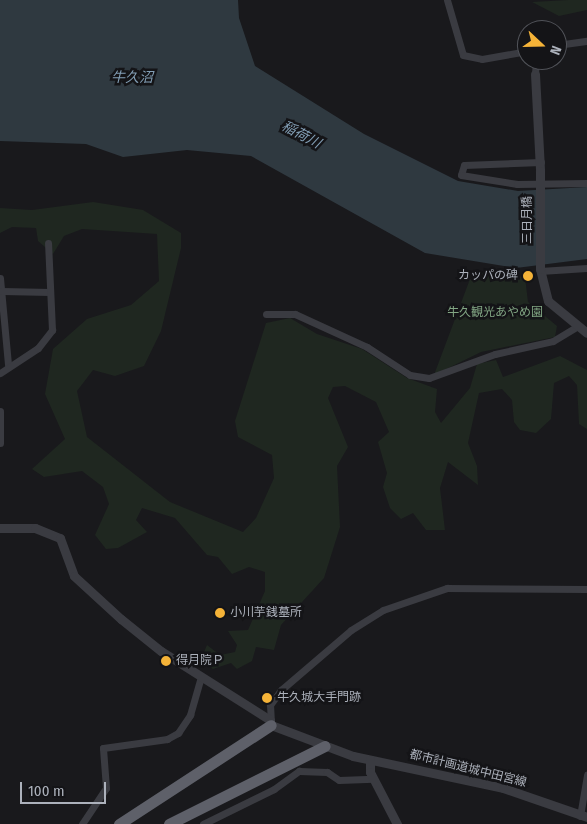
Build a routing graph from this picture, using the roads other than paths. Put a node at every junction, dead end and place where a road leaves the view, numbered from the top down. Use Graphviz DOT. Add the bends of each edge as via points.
graph roads {
  1 [pos="448,0"];
  2 [pos="587,40"];
  3 [pos="567,43"];
  4 [pos="517,53"];
  5 [pos="535,70"];
  6 [pos="535,74"];
  7 [pos="540,166"];
  8 [pos="587,183"];
  9 [pos="48,243"];
  10 [pos="587,268"];
  11 [pos="540,270"];
  12 [pos="0,278"];
  13 [pos="2,291"];
  14 [pos="50,292"];
  15 [pos="266,314"];
  16 [pos="578,326"];
  17 [pos="587,333"];
  18 [pos="8,365"];
  19 [pos="0,373"];
  20 [pos="0,411"];
  21 [pos="0,443"];
  22 [pos="0,528"];
  23 [pos="587,589"];
  24 [pos="201,677"];
  25 [pos="270,722"];
  26 [pos="325,746"];
  27 [pos="370,760"];
  28 [pos="587,775"];
  29 [pos="373,779"];
  30 [pos="581,819"];
  31 [pos="82,824"];
  32 [pos="119,824"];
  33 [pos="169,824"];
  34 [pos="203,824"];
  35 [pos="397,824"];
  1 -- 4 [label="street" via="463,55 482,59"];
  2 -- 3 [label="street"];
  5 -- 6 [label="street"];
  6 -- 7 [label="street, 三日月橋"];
  7 -- 8 [label="street" via="464,164 460,175 517,184"];
  7 -- 11 [label="street, 三日月橋, bridge"];
  9 -- 14 [label="street"];
  10 -- 11 [label="street"];
  11 -- 16 [label="street, 三日月橋" via="548,301"];
  12 -- 13 [label="street"];
  13 -- 14 [label="street"];
  13 -- 18 [label="street"];
  14 -- 18 [label="street" via="52,330 38,348"];
  15 -- 16 [label="street" via="295,314 367,347 410,375 429,378 495,354 553,341"];
  16 -- 17 [label="street, 三日月橋"];
  18 -- 19 [label="street"];
  20 -- 21 [label="street"];
  22 -- 24 [label="street, 都市計画道城中田宮線" via="35,528 60,538 74,576 161,651"];
  23 -- 25 [label="street" via="447,588 383,610 351,630 281,690 270,705"];
  24 -- 25 [label="street, 都市計画道城中田宮線"];
  24 -- 31 [label="street" via="190,716 178,733 167,739 103,748 106,788"];
  25 -- 26 [label="street, 都市計画道城中田宮線"];
  25 -- 32 [label="highway"];
  26 -- 27 [label="street, 都市計画道城中田宮線"];
  26 -- 33 [label="highway"];
  27 -- 29 [label="street"];
  27 -- 30 [label="street, 都市計画道城中田宮線" via="503,788"];
  28 -- 30 [label="street"];
  29 -- 34 [label="street" via="339,780 327,772 299,771 274,789"];
  29 -- 35 [label="street"];
}
